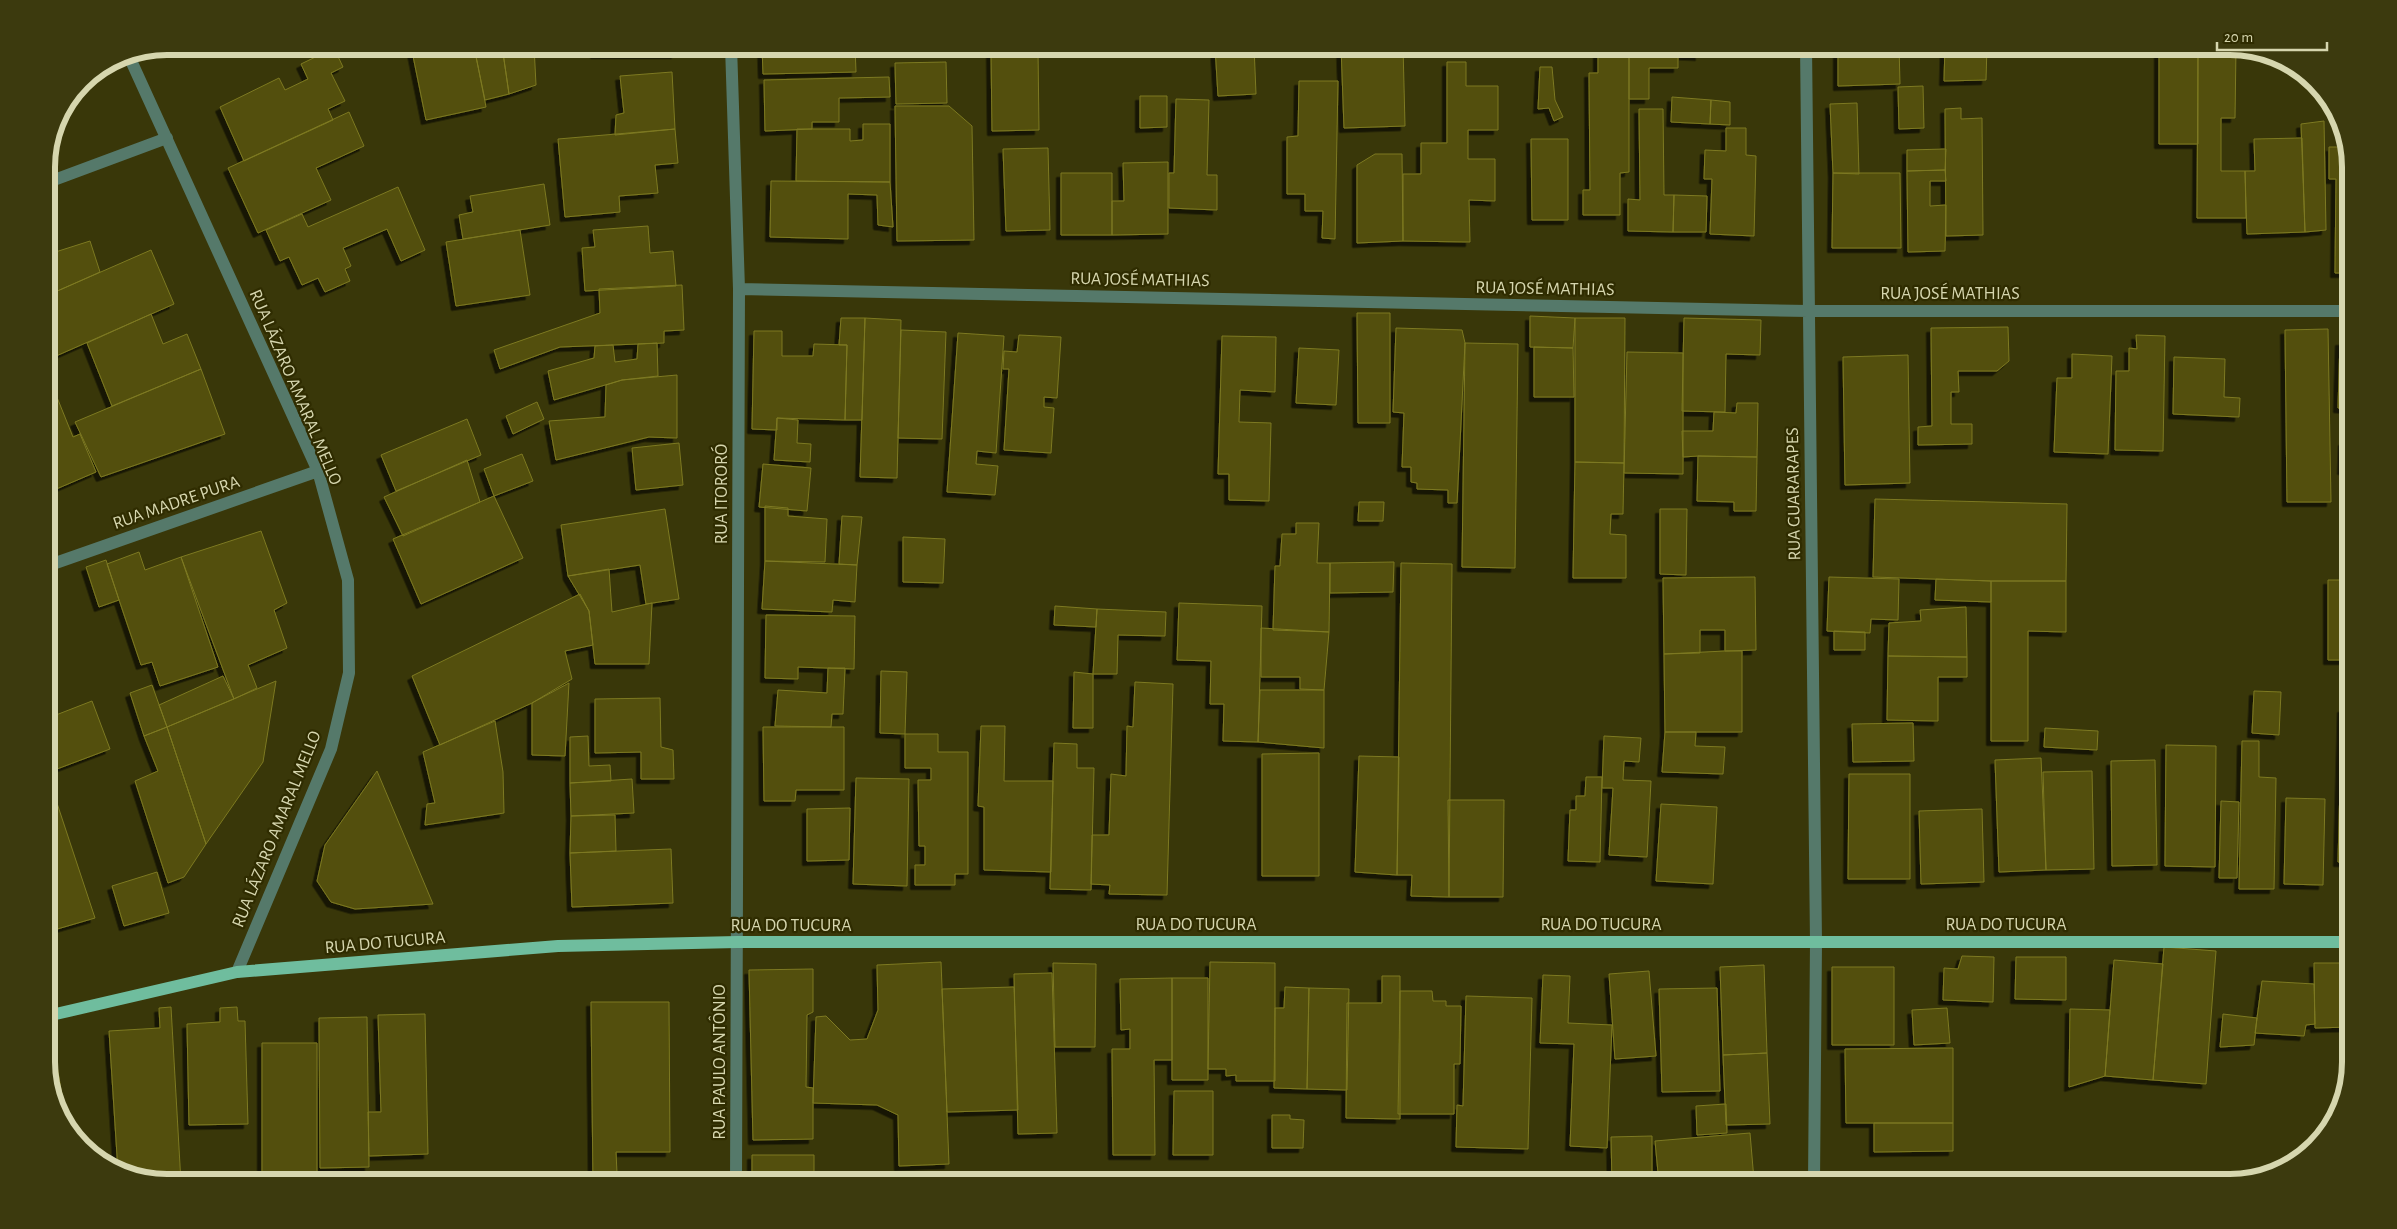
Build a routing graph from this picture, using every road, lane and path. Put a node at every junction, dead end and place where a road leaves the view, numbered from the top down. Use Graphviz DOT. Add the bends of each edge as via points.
graph roads {
  1 [pos="731,55"];
  2 [pos="1806,55"];
  3 [pos="131,61"];
  4 [pos="167,138"];
  5 [pos="55,180"];
  6 [pos="740,288"];
  7 [pos="1808,311"];
  8 [pos="2342,311"];
  9 [pos="318,471"];
  10 [pos="55,563"];
  11 [pos="737,942"];
  12 [pos="1816,942"];
  13 [pos="2342,942"];
  14 [pos="237,972"];
  15 [pos="55,1014"];
  16 [pos="736,1174"];
  17 [pos="1814,1174"];
  1 -- 6 [label="street, RUA ITORORÓ"];
  2 -- 7 [label="street, RUA GUARARAPES"];
  3 -- 4 [label="street, RUA LÁZARO AMARAL MELLO"];
  4 -- 5 [label="street"];
  4 -- 9 [label="street, RUA LÁZARO AMARAL MELLO"];
  6 -- 7 [label="street, RUA JOSÉ MATHIAS"];
  6 -- 11 [label="street, RUA ITORORÓ"];
  7 -- 8 [label="street, RUA JOSÉ MATHIAS"];
  7 -- 12 [label="street, RUA GUARARAPES"];
  9 -- 10 [label="street, RUA MADRE PURA"];
  9 -- 14 [label="street, RUA LÁZARO AMARAL MELLO" via="348,580 349,673 331,749"];
  11 -- 12 [label="main road, RUA DO TUCURA"];
  11 -- 14 [label="main road, RUA DO TUCURA" via="558,946"];
  11 -- 16 [label="street, RUA PAULO ANTÔNIO"];
  12 -- 13 [label="main road, RUA DO TUCURA"];
  12 -- 17 [label="street, RUA GUARARAPES"];
  14 -- 15 [label="main road, RUA DO TUCURA"];
}
